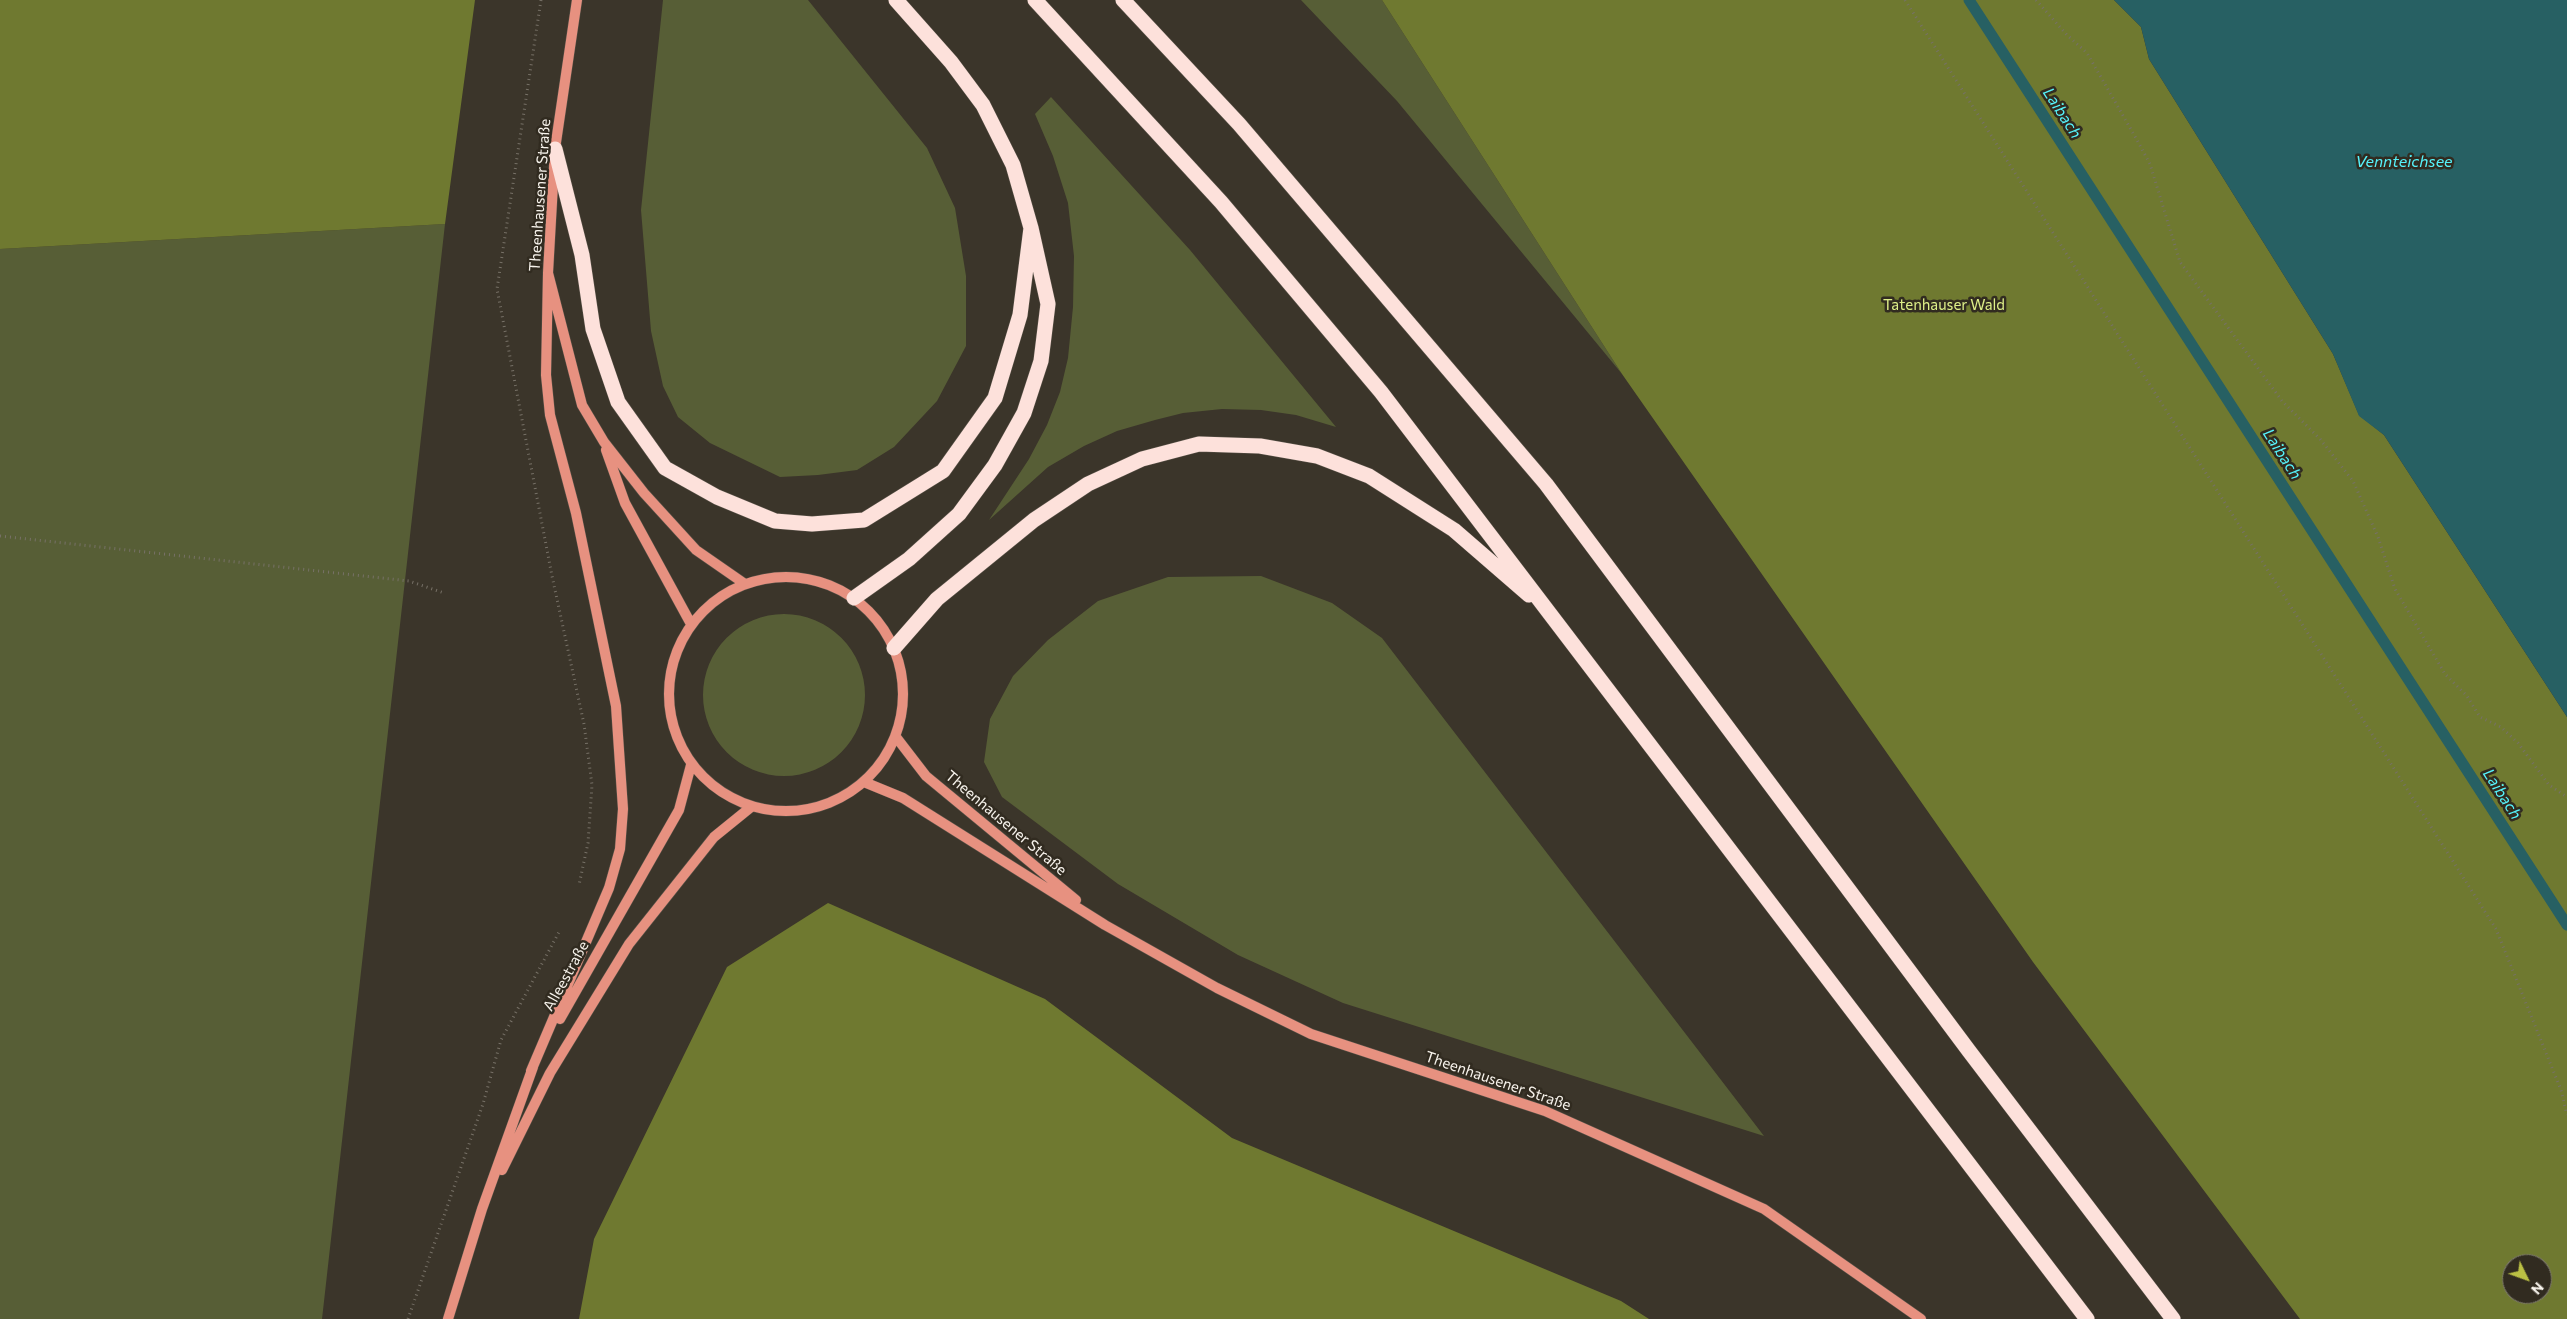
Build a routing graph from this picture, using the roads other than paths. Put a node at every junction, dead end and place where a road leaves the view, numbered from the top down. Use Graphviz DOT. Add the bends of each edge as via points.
graph roads {
  1 [pos="578,0"];
  2 [pos="896,0"];
  3 [pos="1035,0"];
  4 [pos="1123,0"];
  5 [pos="555,149"];
  6 [pos="1031,228"];
  7 [pos="548,272"];
  8 [pos="604,442"];
  9 [pos="745,584"];
  10 [pos="854,598"];
  11 [pos="1553,616"];
  12 [pos="691,624"];
  13 [pos="894,648"];
  14 [pos="896,737"];
  15 [pos="692,766"];
  16 [pos="864,782"];
  17 [pos="751,807"];
  18 [pos="1105,925"];
  19 [pos="531,1071"];
  20 [pos="482,1208"];
  21 [pos="448,1319"];
  22 [pos="1921,1319"];
  23 [pos="2087,1319"];
  24 [pos="2173,1319"];
  1 -- 5 [label="main road, Theenhausener Straße"];
  2 -- 6 [label="highway" via="951,62 982,105 1013,165"];
  3 -- 11 [label="highway" via="1221,202 1381,392"];
  4 -- 24 [label="highway" via="1240,124 1546,484"];
  5 -- 6 [label="highway" via="582,255 593,329 618,402 665,468 717,497 775,520 812,524 864,520 943,471 995,398 1020,315"];
  5 -- 7 [label="main road, Theenhausener Straße"];
  6 -- 10 [label="highway" via="1048,304 1041,361 1024,413 995,465 959,514 909,559"];
  7 -- 8 [label="main road, Theenhausener Straße" via="582,405"];
  7 -- 19 [label="main road" via="546,374 550,415 576,513 616,706 623,809 620,849 610,888"];
  8 -- 9 [label="main road, Theenhausener Straße" via="644,493 696,550"];
  8 -- 12 [label="main road, Theenhausener Straße" via="625,503"];
  9 -- 10 [label="main road" via="783,576 820,582"];
  9 -- 12 [label="main road" via="716,600"];
  10 -- 13 [label="main road" via="878,620"];
  11 -- 13 [label="highway" via="1454,530 1369,476 1317,456 1260,446 1199,444 1142,459 1088,484 1034,520 944,594"];
  11 -- 23 [label="highway"];
  12 -- 15 [label="main road" via="674,657 667,695 674,732"];
  13 -- 14 [label="main road" via="904,692"];
  14 -- 16 [label="main road" via="883,761"];
  14 -- 18 [label="main road, Theenhausener Straße" via="926,776"];
  15 -- 17 [label="main road" via="718,791"];
  15 -- 19 [label="main road, Alleestraße" via="679,810"];
  16 -- 17 [label="main road" via="830,804 791,812"];
  16 -- 18 [label="main road, Theenhausener Straße" via="903,798"];
  17 -- 20 [label="main road, Alleestraße" via="714,836 629,944 550,1073"];
  18 -- 22 [label="main road, Theenhausener Straße" via="1217,988 1311,1034 1545,1111 1764,1209"];
  19 -- 20 [label="main road, Alleestraße"];
  20 -- 21 [label="main road, Alleestraße"];
}
